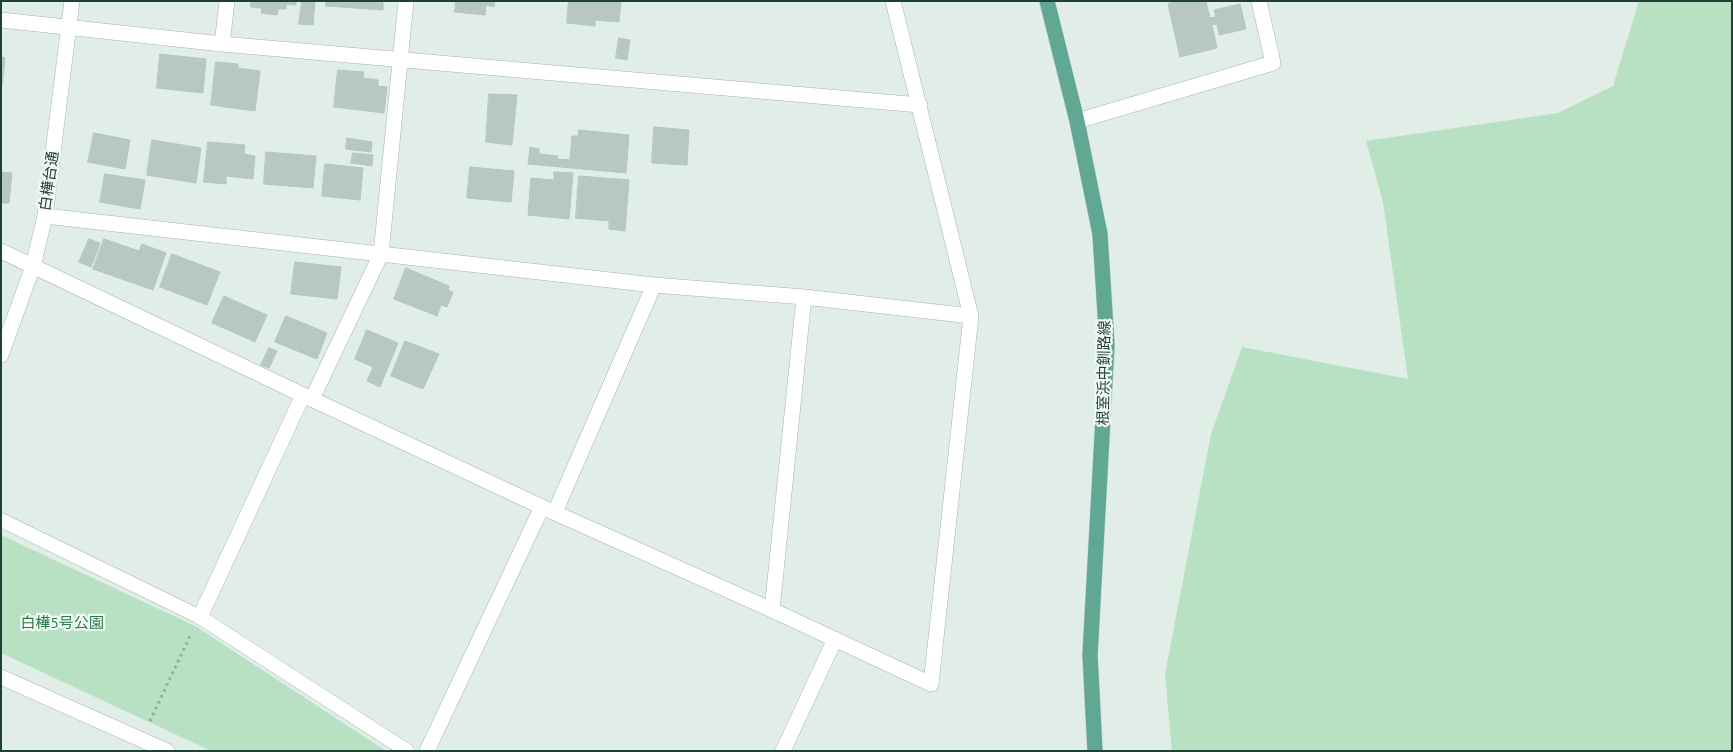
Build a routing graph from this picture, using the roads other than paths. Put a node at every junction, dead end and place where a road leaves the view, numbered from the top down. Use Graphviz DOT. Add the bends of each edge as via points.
graph roads {
  1 [pos="72,1"];
  2 [pos="227,1"];
  3 [pos="406,1"];
  4 [pos="893,1"];
  5 [pos="1047,1"];
  6 [pos="1259,1"];
  7 [pos="1,20"];
  8 [pos="69,27"];
  9 [pos="222,44"];
  10 [pos="400,59"];
  11 [pos="920,105"];
  12 [pos="1077,121"];
  13 [pos="45,216"];
  14 [pos="1,251"];
  15 [pos="381,254"];
  16 [pos="33,266"];
  17 [pos="654,285"];
  18 [pos="804,298"];
  19 [pos="972,316"];
  20 [pos="1,355"];
  21 [pos="308,397"];
  22 [pos="548,509"];
  23 [pos="1,520"];
  24 [pos="772,610"];
  25 [pos="200,617"];
  26 [pos="835,640"];
  27 [pos="1,676"];
  28 [pos="167,751"];
  29 [pos="407,751"];
  30 [pos="427,751"];
  31 [pos="783,751"];
  32 [pos="1095,751"];
  1 -- 8 [label="street, 白樺台通"];
  2 -- 9 [label="street"];
  3 -- 10 [label="street"];
  4 -- 11 [label="street"];
  5 -- 12 [label="main road, 根室浜中釧路線"];
  6 -- 12 [label="street" via="1272,63"];
  7 -- 8 [label="street"];
  8 -- 9 [label="street"];
  8 -- 13 [label="street, 白樺台通"];
  9 -- 10 [label="street"];
  10 -- 11 [label="street"];
  10 -- 15 [label="street"];
  11 -- 19 [label="street"];
  12 -- 32 [label="main road, 根室浜中釧路線" via="1100,234 1107,346 1090,655"];
  13 -- 15 [label="street"];
  13 -- 16 [label="street, 白樺台通"];
  14 -- 16 [label="street"];
  15 -- 17 [label="street"];
  15 -- 21 [label="street"];
  16 -- 20 [label="street, 白樺台通"];
  16 -- 21 [label="street"];
  17 -- 18 [label="street"];
  17 -- 22 [label="street"];
  18 -- 19 [label="street"];
  18 -- 24 [label="street"];
  19 -- 26 [label="street" via="931,684"];
  21 -- 22 [label="street"];
  21 -- 25 [label="street"];
  22 -- 24 [label="street"];
  22 -- 30 [label="street"];
  23 -- 25 [label="lane"];
  24 -- 26 [label="street"];
  25 -- 29 [label="lane"];
  26 -- 31 [label="street"];
  27 -- 28 [label="street"];
}
